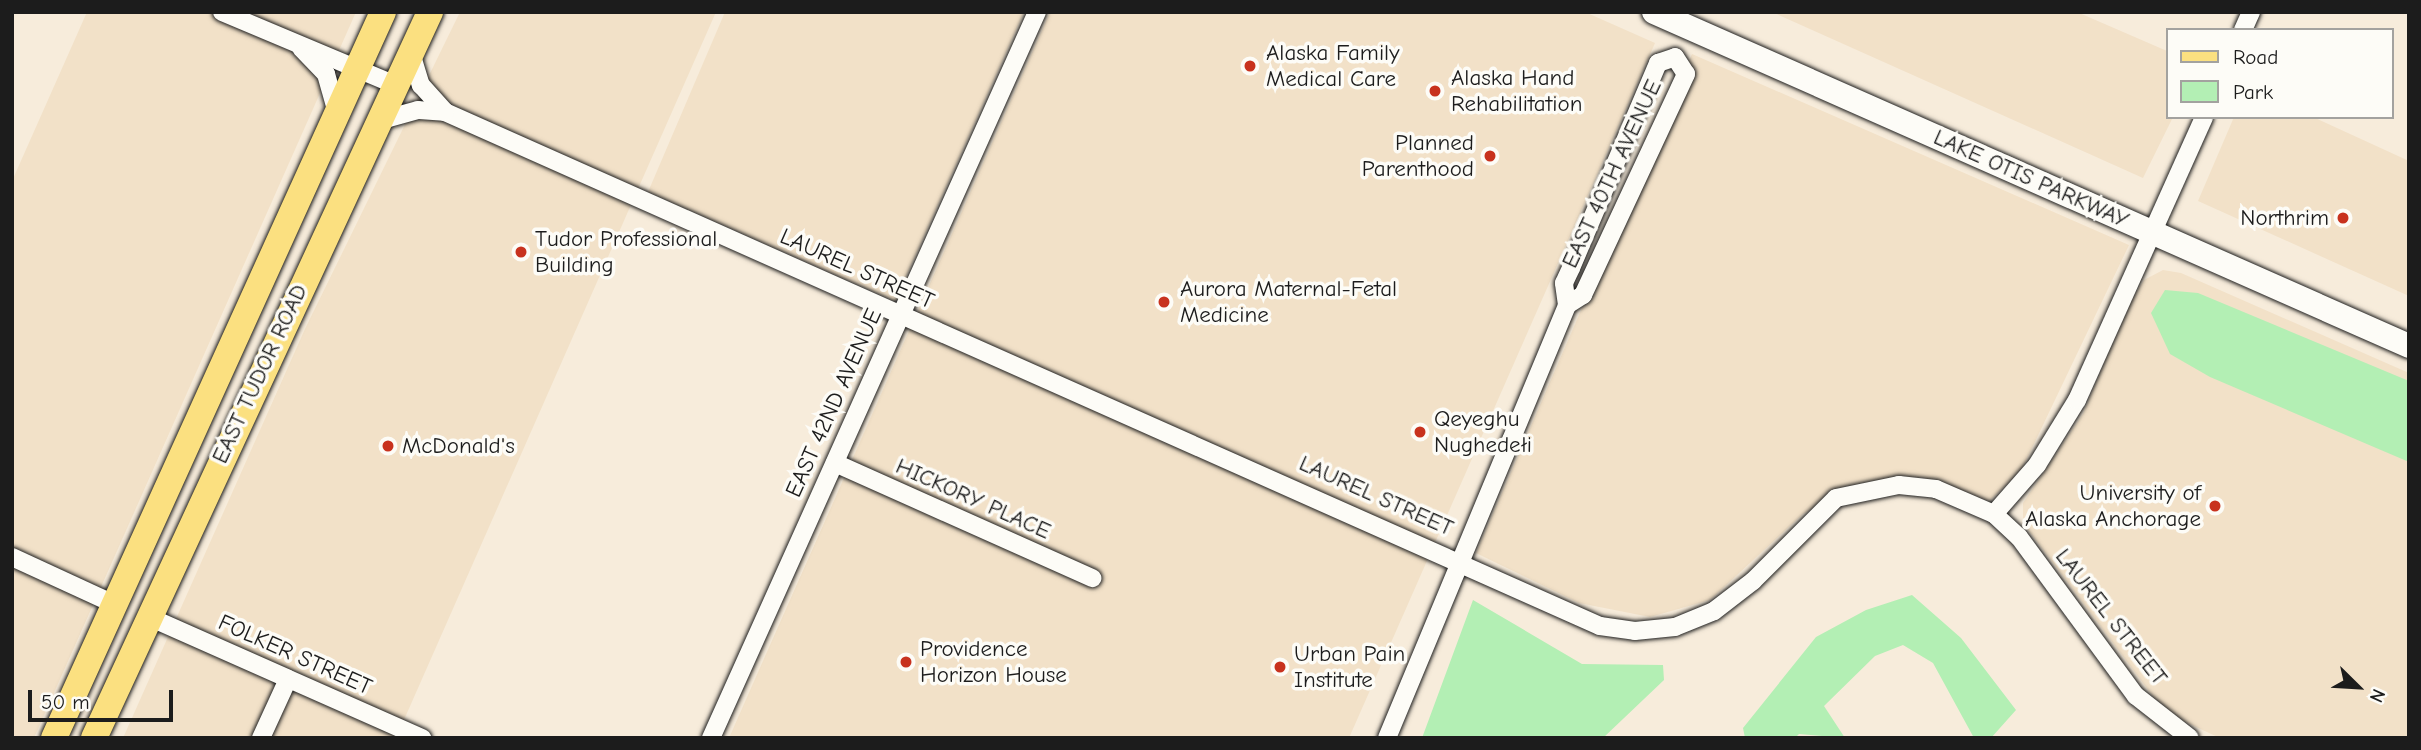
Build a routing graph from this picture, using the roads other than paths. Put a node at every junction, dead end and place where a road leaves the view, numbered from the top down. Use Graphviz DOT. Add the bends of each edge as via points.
graph roads {
  1 [pos="222,12"];
  2 [pos="383,12"];
  3 [pos="430,12"];
  4 [pos="1037,12"];
  5 [pos="1654,12"];
  6 [pos="1685,26"];
  7 [pos="301,48"];
  8 [pos="411,53"];
  9 [pos="1675,57"];
  10 [pos="358,67"];
  11 [pos="396,85"];
  12 [pos="446,111"];
  13 [pos="337,113"];
  14 [pos="2203,119"];
  15 [pos="378,121"];
  16 [pos="2151,232"];
  17 [pos="1567,305"];
  18 [pos="899,314"];
  19 [pos="2409,346"];
  20 [pos="835,463"];
  21 [pos="1994,514"];
  22 [pos="152,522"];
  23 [pos="12,557"];
  24 [pos="1458,559"];
  25 [pos="1092,578"];
  26 [pos="114,604"];
  27 [pos="149,617"];
  28 [pos="288,678"];
  29 [pos="107,709"];
  30 [pos="54,738"];
  31 [pos="94,738"];
  32 [pos="261,738"];
  33 [pos="422,738"];
  34 [pos="711,738"];
  35 [pos="1387,738"];
  36 [pos="2190,738"];
  1 -- 7 [label="street"];
  2 -- 10 [label="main road, EAST TUDOR ROAD"];
  3 -- 8 [label="main road, EAST TUDOR ROAD"];
  4 -- 18 [label="street, EAST 42ND AVENUE"];
  5 -- 6 [label="main road, LAKE OTIS PARKWAY"];
  6 -- 9 [label="street, EAST 40TH AVENUE"];
  6 -- 16 [label="main road, LAKE OTIS PARKWAY"];
  7 -- 10 [label="street"];
  7 -- 13 [label="street" via="326,74"];
  8 -- 11 [label="main road, EAST TUDOR ROAD"];
  8 -- 12 [label="street, LAUREL STREET" via="421,85"];
  9 -- 17 [label="street, EAST 40TH AVENUE" via="1658,63 1564,283"];
  9 -- 17 [label="street, EAST 40TH AVENUE" via="1686,74 1583,295"];
  10 -- 11 [label="street"];
  10 -- 13 [label="main road, EAST TUDOR ROAD"];
  11 -- 15 [label="main road, EAST TUDOR ROAD"];
  12 -- 15 [label="street, LAUREL STREET" via="412,111"];
  12 -- 18 [label="street, LAUREL STREET"];
  13 -- 22 [label="main road, EAST TUDOR ROAD"];
  14 -- 16 [label="street"];
  15 -- 27 [label="main road, EAST TUDOR ROAD"];
  16 -- 19 [label="main road, LAKE OTIS PARKWAY"];
  16 -- 21 [label="street" via="2077,400 2037,465"];
  17 -- 24 [label="street, EAST 40TH AVENUE"];
  18 -- 20 [label="street, EAST 42ND AVENUE"];
  18 -- 24 [label="street, LAUREL STREET"];
  20 -- 25 [label="street, HICKORY PLACE"];
  20 -- 34 [label="street, EAST 42ND AVENUE"];
  21 -- 24 [label="street, LAUREL STREET" via="1936,489 1899,485 1836,498 1752,581 1714,611 1675,627 1635,631 1600,626"];
  21 -- 36 [label="street, LAUREL STREET" via="2019,537 2136,696"];
  22 -- 26 [label="main road, EAST TUDOR ROAD"];
  22 -- 27 [label="main road" via="158,539 142,589"];
  23 -- 26 [label="street"];
  24 -- 35 [label="street, EAST 40TH AVENUE"];
  26 -- 29 [label="main road" via="125,622 97,693"];
  26 -- 30 [label="main road, EAST TUDOR ROAD"];
  27 -- 28 [label="street, FOLKER STREET"];
  27 -- 29 [label="main road, EAST TUDOR ROAD"];
  28 -- 32 [label="street"];
  28 -- 33 [label="street, FOLKER STREET"];
  29 -- 31 [label="main road, EAST TUDOR ROAD"];
}
